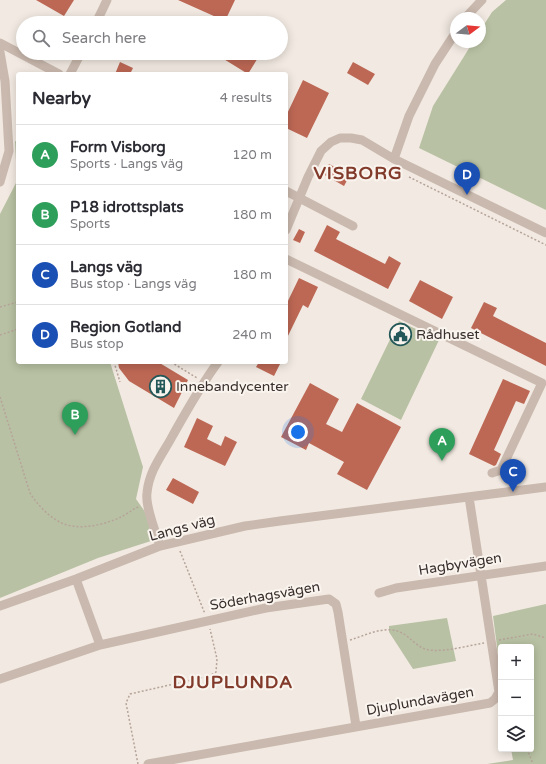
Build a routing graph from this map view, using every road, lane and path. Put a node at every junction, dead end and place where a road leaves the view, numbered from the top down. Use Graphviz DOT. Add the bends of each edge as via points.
graph roads {
  1 [pos="107,0"];
  2 [pos="478,1"];
  3 [pos="470,12"];
  4 [pos="99,16"];
  5 [pos="450,41"];
  6 [pos="0,43"];
  7 [pos="16,51"];
  8 [pos="0,52"];
  9 [pos="32,60"];
  10 [pos="77,60"];
  11 [pos="55,72"];
  12 [pos="71,72"];
  13 [pos="394,159"];
  14 [pos="0,182"];
  15 [pos="288,192"];
  16 [pos="300,198"];
  17 [pos="288,225"];
  18 [pos="353,226"];
  19 [pos="546,234"];
  20 [pos="288,260"];
  21 [pos="16,303"];
  22 [pos="0,307"];
  23 [pos="16,330"];
  24 [pos="0,335"];
  25 [pos="115,364"];
  26 [pos="174,364"];
  27 [pos="216,364"];
  28 [pos="120,382"];
  29 [pos="203,382"];
  30 [pos="0,397"];
  31 [pos="501,470"];
  32 [pos="492,473"];
  33 [pos="546,488"];
  34 [pos="513,492"];
  35 [pos="469,497"];
  36 [pos="147,502"];
  37 [pos="176,542"];
  38 [pos="160,546"];
  39 [pos="546,566"];
  40 [pos="481,575"];
  41 [pos="76,579"];
  42 [pos="379,593"];
  43 [pos="0,606"];
  44 [pos="208,620"];
  45 [pos="546,638"];
  46 [pos="344,642"];
  47 [pos="492,642"];
  48 [pos="100,645"];
  49 [pos="0,679"];
  50 [pos="356,726"];
  51 [pos="528,752"];
  52 [pos="138,764"];
  53 [pos="148,764"];
  54 [pos="533,764"];
  1 -- 4 [label="street"];
  2 -- 3 [label="street"];
  5 -- 13 [label="street" via="435,64 410,116"];
  6 -- 7 [label="street"];
  8 -- 14 [label="street" via="5,81 9,151"];
  9 -- 11 [label="street"];
  10 -- 12 [label="street"];
  13 -- 16 [label="street" via="362,140 340,138 321,151"];
  13 -- 19 [label="street"];
  15 -- 16 [label="street"];
  16 -- 17 [label="street"];
  16 -- 18 [label="street"];
  20 -- 31 [label="street" via="542,383"];
  21 -- 22 [label="path"];
  23 -- 24 [label="path"];
  25 -- 28 [label="path"];
  26 -- 29 [label="path"];
  27 -- 29 [label="street"];
  29 -- 36 [label="street" via="155,464 146,494"];
  30 -- 36 [label="path" via="30,493 37,504 58,522 78,527 99,525"];
  31 -- 32 [label="street"];
  31 -- 34 [label="path"];
  33 -- 34 [label="street, Langs väg"];
  34 -- 35 [label="street, Langs väg"];
  35 -- 37 [label="street, Langs väg" via="245,526"];
  35 -- 40 [label="street, Djuplundavägen"];
  36 -- 38 [label="street"];
  37 -- 38 [label="street, Langs väg"];
  37 -- 44 [label="path"];
  38 -- 41 [label="street, Langs väg"];
  39 -- 40 [label="street, Hagbyvägen"];
  40 -- 42 [label="street, Hagbyvägen"];
  40 -- 47 [label="street, Djuplundavägen"];
  41 -- 43 [label="street, Langs väg"];
  41 -- 48 [label="street"];
  44 -- 46 [label="street, Söderhagsvägen" via="329,599 336,604"];
  44 -- 48 [label="street, Söderhagsvägen"];
  44 -- 52 [label="path" via="217,659 216,672 209,676 130,694 126,702"];
  45 -- 47 [label="path" via="533,634"];
  46 -- 47 [label="path" via="385,629 396,629 427,650"];
  46 -- 50 [label="street, Söderhagsvägen"];
  47 -- 50 [label="street, Djuplundavägen" via="499,692 490,703"];
  48 -- 49 [label="street, Söderhagsvägen"];
  50 -- 53 [label="street, Djuplundavägen"];
  51 -- 54 [label="path"];
}
